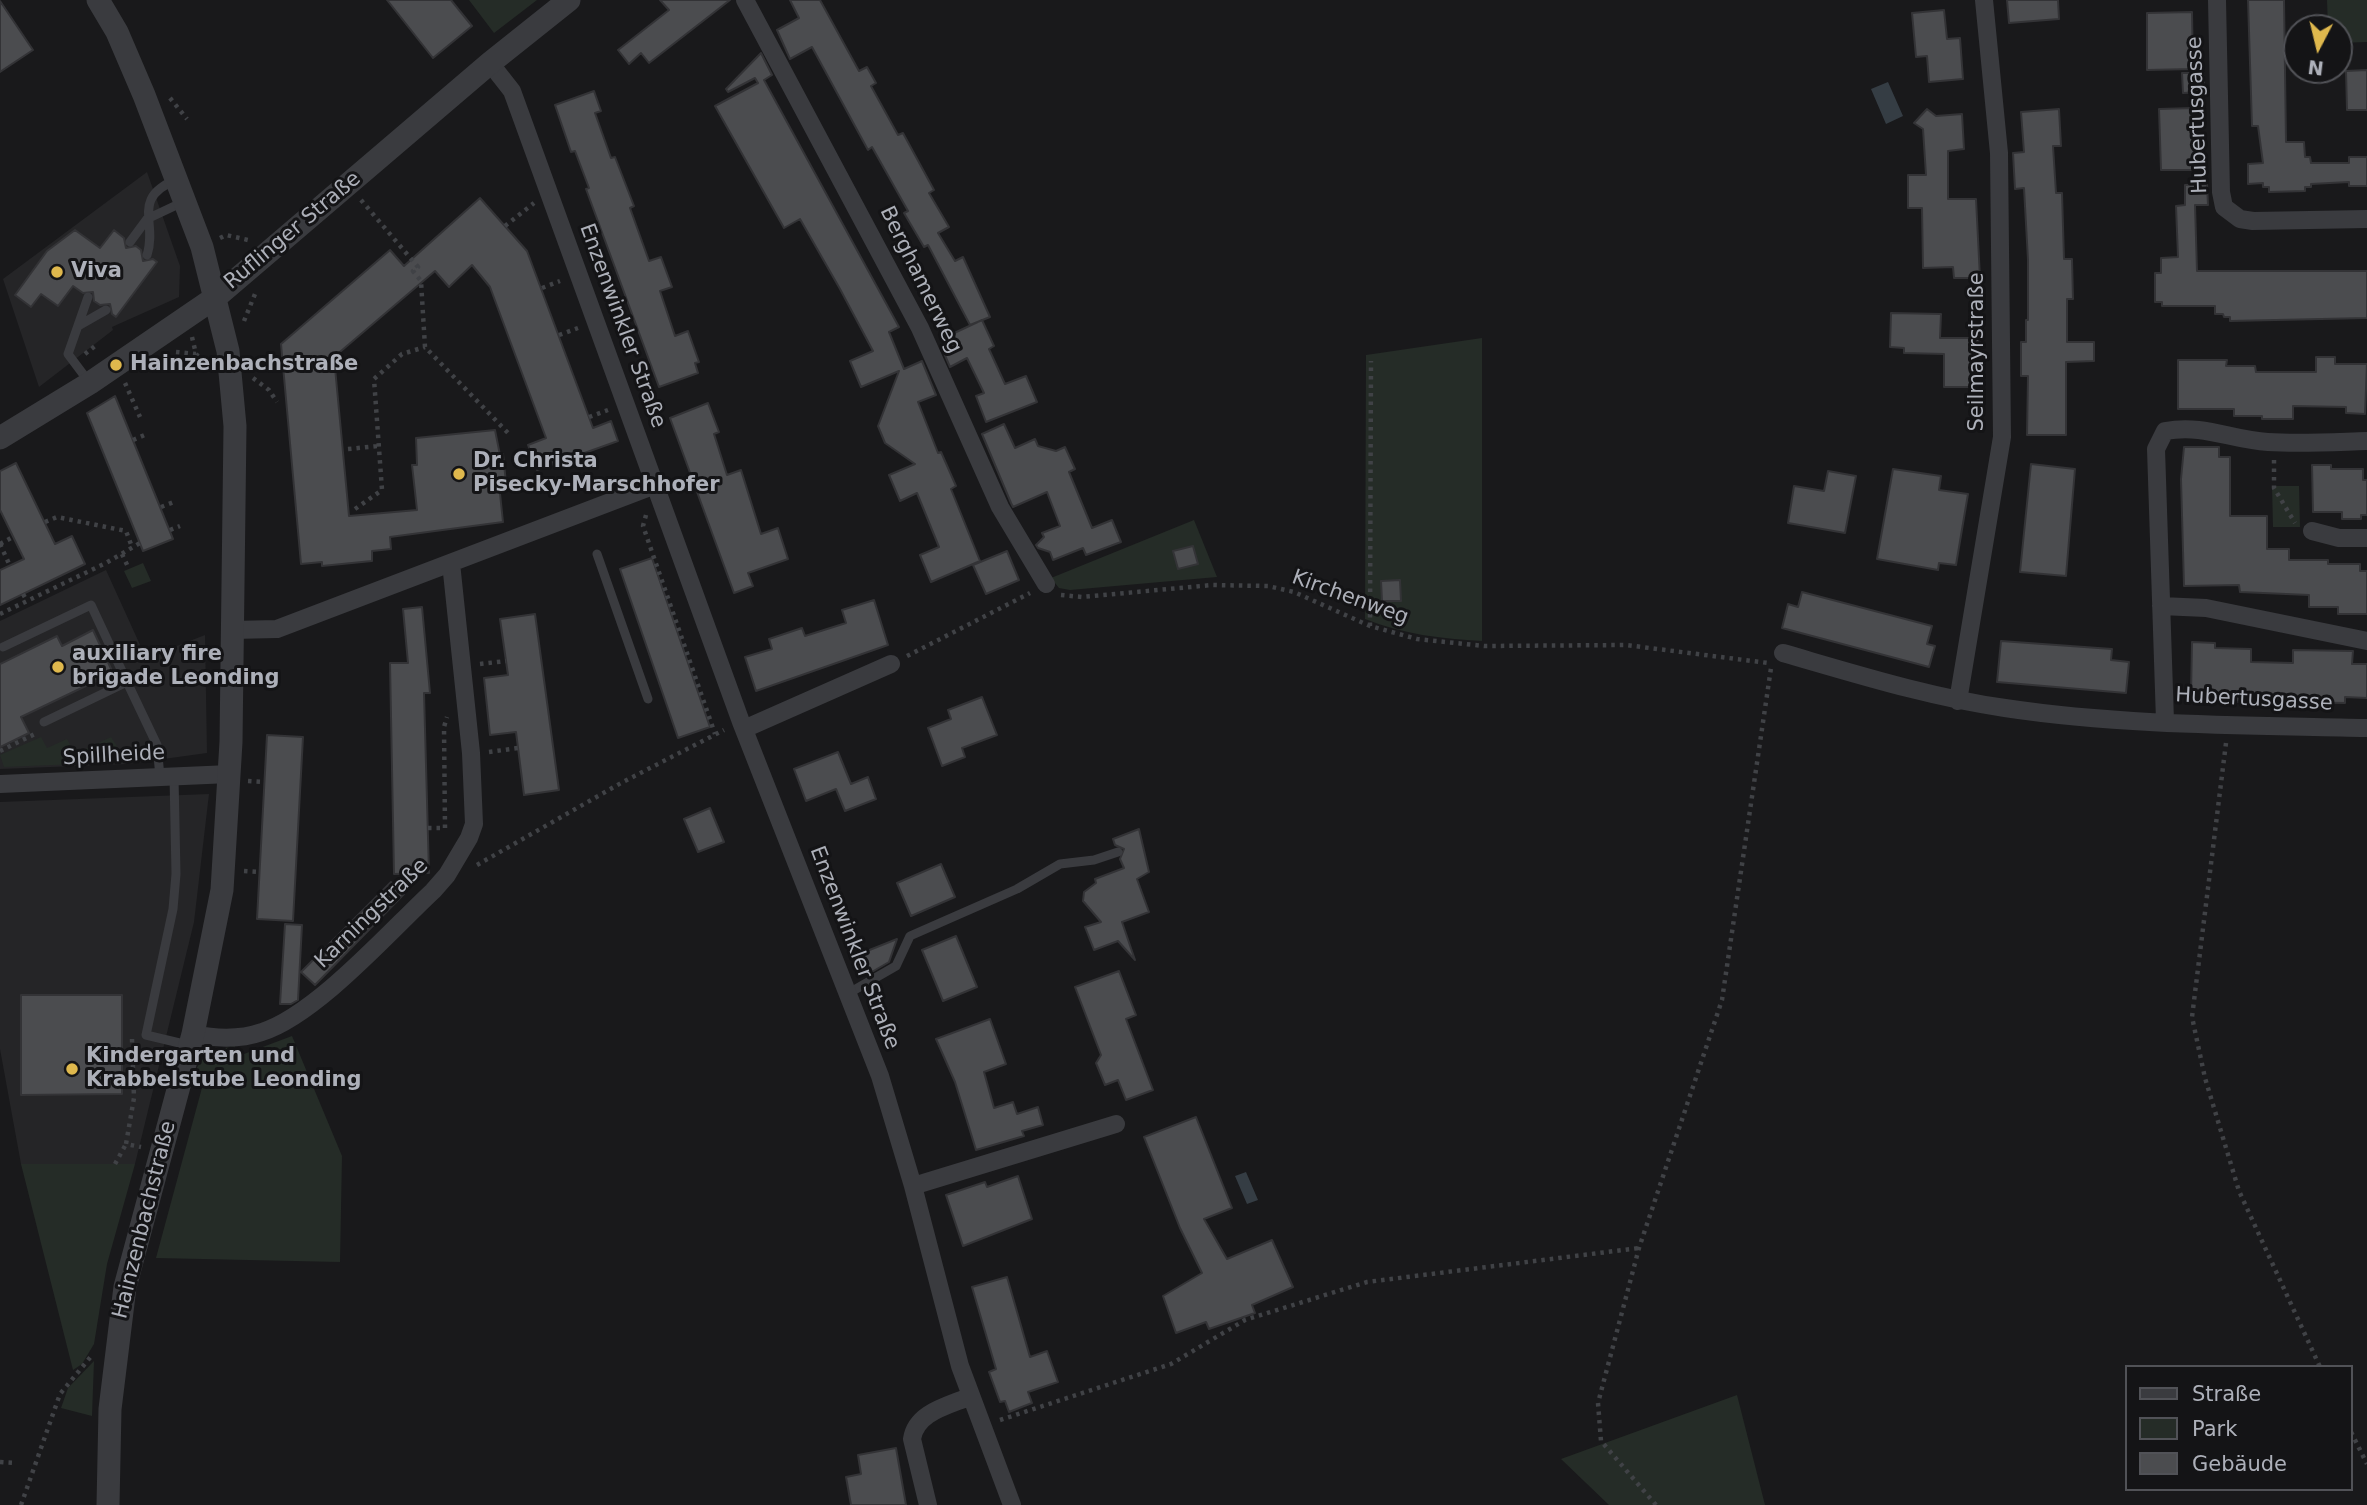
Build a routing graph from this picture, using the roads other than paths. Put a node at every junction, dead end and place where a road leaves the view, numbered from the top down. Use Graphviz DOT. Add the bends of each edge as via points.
graph roads {
  1 [pos="99,0"];
  2 [pos="569,0"];
  3 [pos="745,0"];
  4 [pos="1984,0"];
  5 [pos="2217,0"];
  6 [pos="489,63"];
  7 [pos="178,178"];
  8 [pos="186,201"];
  9 [pos="147,219"];
  10 [pos="2367,219"];
  11 [pos="130,242"];
  12 [pos="147,254"];
  13 [pos="88,297"];
  14 [pos="216,297"];
  15 [pos="106,310"];
  16 [pos="78,326"];
  17 [pos="90,383"];
  18 [pos="0,438"];
  19 [pos="2367,441"];
  20 [pos="648,488"];
  21 [pos="2312,531"];
  22 [pos="2367,538"];
  23 [pos="597,554"];
  24 [pos="451,563"];
  25 [pos="1046,584"];
  26 [pos="2161,606"];
  27 [pos="232,630"];
  28 [pos="2367,641"];
  29 [pos="2,647"];
  30 [pos="1777,658"];
  31 [pos="891,664"];
  32 [pos="127,682"];
  33 [pos="648,699"];
  34 [pos="1958,701"];
  35 [pos="2165,721"];
  36 [pos="44,722"];
  37 [pos="743,726"];
  38 [pos="2367,728"];
  39 [pos="167,777"];
  40 [pos="237,778"];
  41 [pos="0,784"];
  42 [pos="1118,852"];
  43 [pos="849,993"];
  44 [pos="192,1040"];
  45 [pos="1116,1124"];
  46 [pos="913,1186"];
  47 [pos="971,1396"];
  48 [pos="108,1505"];
  49 [pos="928,1505"];
  50 [pos="1012,1505"];
  1 -- 7 [label="street, Hainzenbachstraße"];
  2 -- 6 [label="street, Ruflinger Straße"];
  3 -- 25 [label="street, Berghamerweg" via="920,328 1000,507"];
  4 -- 34 [label="street, Seilmayrstraße" via="1999,153 2002,438"];
  5 -- 10 [label="street, Hubertusgasse" via="2224,207 2240,219 2253,221"];
  6 -- 14 [label="street, Ruflinger Straße"];
  6 -- 20 [label="street, Enzenwinkler Straße" via="512,91"];
  7 -- 8 [label="street, Hainzenbachstraße"];
  7 -- 9 [label="lane" via="154,192"];
  8 -- 9 [label="lane"];
  8 -- 14 [label="street, Hainzenbachstraße"];
  9 -- 11 [label="lane"];
  9 -- 12 [label="lane"];
  13 -- 16 [label="lane"];
  14 -- 17 [label="street, Ruflinger Straße"];
  14 -- 27 [label="street, Hainzenbachstraße" via="235,426"];
  15 -- 16 [label="lane"];
  16 -- 17 [label="lane" via="68,354"];
  17 -- 18 [label="street, Ruflinger Straße"];
  19 -- 26 [label="street, Hubertusgasse" via="2266,442 2211,429 2165,430 2156,449"];
  20 -- 24 [label="street"];
  20 -- 37 [label="street, Enzenwinkler Straße"];
  21 -- 22 [label="street" via="2339,538"];
  23 -- 33 [label="lane"];
  24 -- 27 [label="street" via="276,629"];
  24 -- 44 [label="street, Karningstraße" via="471,753 474,824 469,838 433,891 312,1004 263,1032"];
  26 -- 28 [label="street" via="2206,608"];
  26 -- 35 [label="street, Hubertusgasse"];
  27 -- 40 [label="street, Hainzenbachstraße"];
  29 -- 32 [label="lane" via="91,605"];
  30 -- 34 [label="street"];
  31 -- 37 [label="street"];
  32 -- 36 [label="lane"];
  32 -- 39 [label="lane"];
  34 -- 35 [label="street" via="2077,717"];
  35 -- 38 [label="street, Hubertusgasse"];
  37 -- 43 [label="street, Enzenwinkler Straße"];
  39 -- 40 [label="street, Spillheide"];
  39 -- 41 [label="street, Spillheide"];
  39 -- 44 [label="lane" via="176,874 146,1035"];
  40 -- 44 [label="street, Hainzenbachstraße" via="222,890"];
  42 -- 43 [label="lane" via="1060,864 1017,889 910,936 896,966"];
  43 -- 46 [label="street, Enzenwinkler Straße"];
  44 -- 48 [label="street, Hainzenbachstraße" via="123,1297 110,1409"];
  45 -- 46 [label="street"];
  46 -- 47 [label="street, Enzenwinkler Straße"];
  47 -- 49 [label="street" via="918,1420 913,1429"];
  47 -- 50 [label="street, Enzenwinkler Straße"];
}
